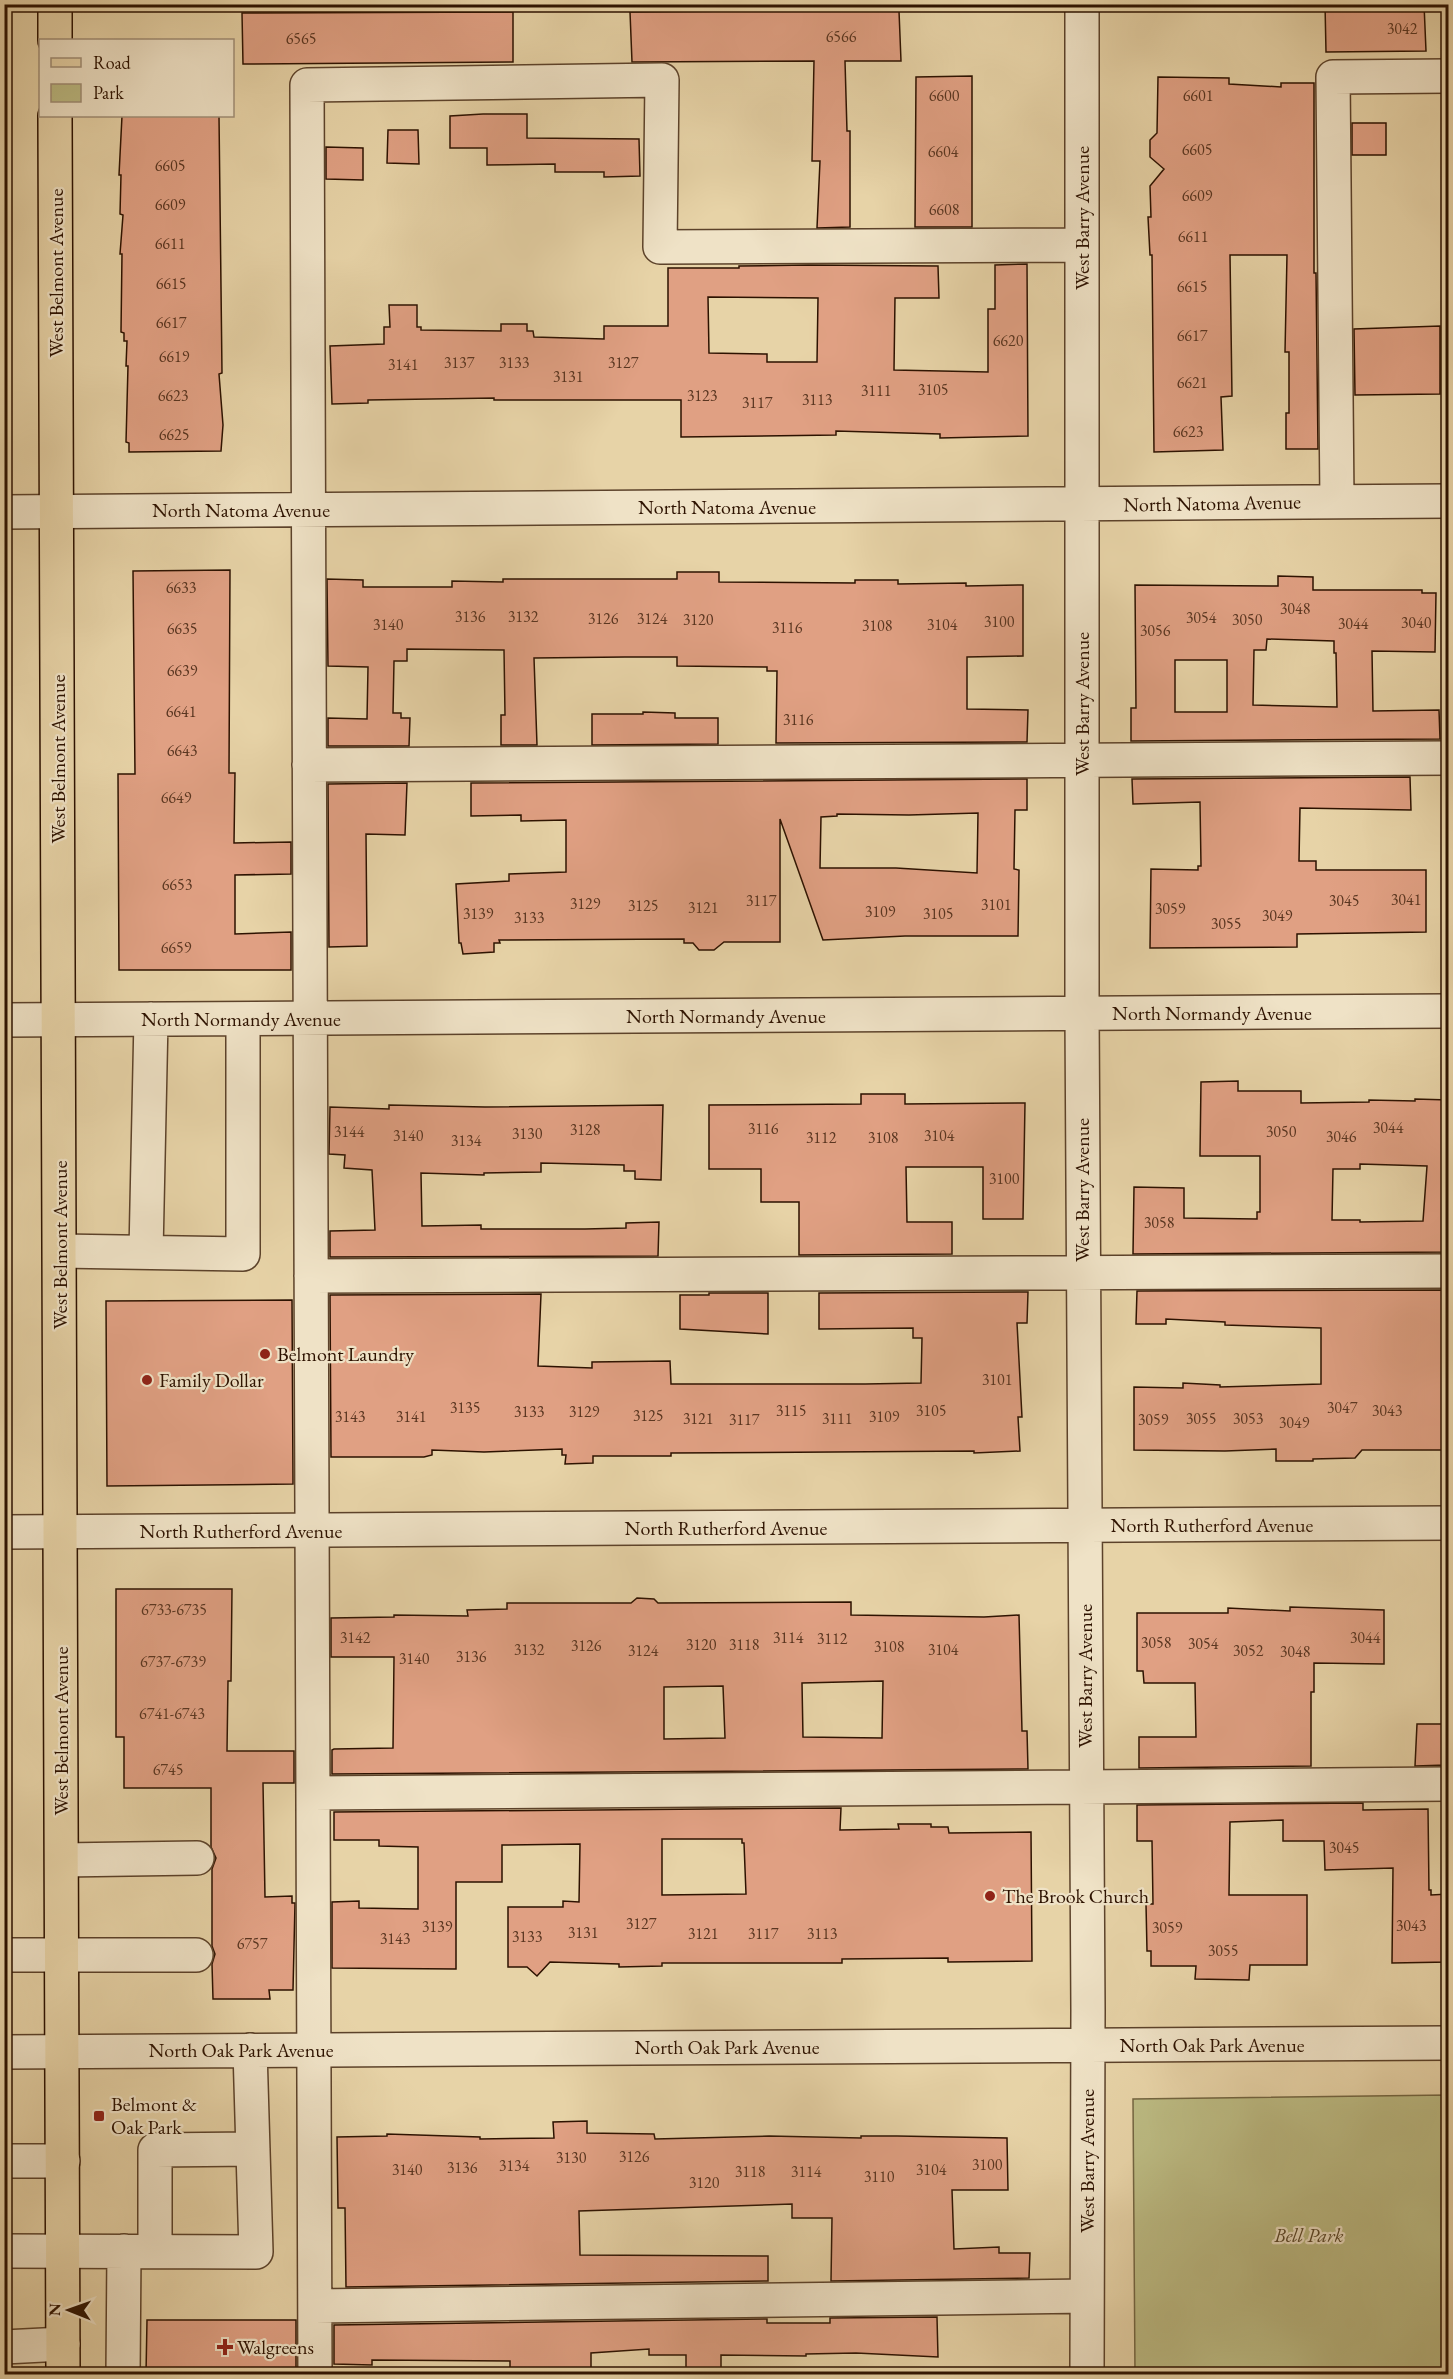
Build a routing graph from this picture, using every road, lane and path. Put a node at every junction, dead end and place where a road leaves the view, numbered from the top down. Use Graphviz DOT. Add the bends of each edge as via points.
graph roads {
  1 [pos="55,4"];
  2 [pos="1082,4"];
  3 [pos="55,39"];
  4 [pos="1449,76"];
  5 [pos="55,117"];
  6 [pos="1082,245"];
  7 [pos="1449,501"];
  8 [pos="1337,502"];
  9 [pos="1082,504"];
  10 [pos="308,510"];
  11 [pos="4,512"];
  12 [pos="57,512"];
  13 [pos="1449,758"];
  14 [pos="1082,761"];
  15 [pos="309,765"];
  16 [pos="1449,1011"];
  17 [pos="1082,1014"];
  18 [pos="310,1018"];
  19 [pos="151,1019"];
  20 [pos="243,1019"];
  21 [pos="4,1020"];
  22 [pos="59,1020"];
  23 [pos="60,1251"];
  24 [pos="146,1252"];
  25 [pos="1449,1271"];
  26 [pos="1083,1274"];
  27 [pos="311,1276"];
  28 [pos="1449,1523"];
  29 [pos="1084,1526"];
  30 [pos="312,1530"];
  31 [pos="4,1532"];
  32 [pos="60,1532"];
  33 [pos="1449,1784"];
  34 [pos="1086,1787"];
  35 [pos="313,1792"];
  36 [pos="197,1858"];
  37 [pos="62,1860"];
  38 [pos="4,1954"];
  39 [pos="62,1954"];
  40 [pos="196,1955"];
  41 [pos="1449,2043"];
  42 [pos="1087,2045"];
  43 [pos="250,2050"];
  44 [pos="314,2050"];
  45 [pos="63,2051"];
  46 [pos="4,2052"];
  47 [pos="253,2149"];
  48 [pos="4,2161"];
  49 [pos="63,2161"];
  50 [pos="63,2250"];
  51 [pos="4,2251"];
  52 [pos="139,2251"];
  53 [pos="1087,2296"];
  54 [pos="315,2306"];
  55 [pos="4,2347"];
  56 [pos="63,2359"];
  57 [pos="123,2374"];
  58 [pos="315,2374"];
  59 [pos="1087,2374"];
  1 -- 3 [label="main road"];
  2 -- 6 [label="street, West Barry Avenue"];
  4 -- 8 [label="street" via="1333,77"];
  5 -- 12 [label="main road, West Belmont Avenue"];
  6 -- 9 [label="street, West Barry Avenue"];
  6 -- 10 [label="street" via="660,247 662,80 307,85"];
  7 -- 8 [label="street, North Natoma Avenue"];
  8 -- 9 [label="street, North Natoma Avenue"];
  9 -- 10 [label="street, North Natoma Avenue"];
  9 -- 14 [label="street, West Barry Avenue"];
  10 -- 12 [label="street, North Natoma Avenue"];
  10 -- 15 [label="street"];
  11 -- 12 [label="street, North Natoma Avenue"];
  12 -- 22 [label="main road, West Belmont Avenue"];
  13 -- 14 [label="street"];
  14 -- 15 [label="street"];
  14 -- 17 [label="street, West Barry Avenue"];
  15 -- 18 [label="street"];
  16 -- 17 [label="street, North Normandy Avenue"];
  17 -- 18 [label="street, North Normandy Avenue"];
  17 -- 26 [label="street, West Barry Avenue"];
  18 -- 20 [label="street, North Normandy Avenue"];
  18 -- 27 [label="street"];
  19 -- 20 [label="street, North Normandy Avenue"];
  19 -- 22 [label="street, North Normandy Avenue"];
  19 -- 24 [label="street"];
  20 -- 24 [label="street" via="243,1254"];
  21 -- 22 [label="street, North Normandy Avenue"];
  22 -- 23 [label="main road, West Belmont Avenue"];
  23 -- 24 [label="street"];
  23 -- 32 [label="main road, West Belmont Avenue"];
  25 -- 26 [label="street"];
  26 -- 27 [label="street"];
  26 -- 29 [label="street, West Barry Avenue"];
  27 -- 30 [label="street"];
  28 -- 29 [label="street, North Rutherford Avenue"];
  29 -- 30 [label="street, North Rutherford Avenue"];
  29 -- 34 [label="street, West Barry Avenue"];
  30 -- 32 [label="street, North Rutherford Avenue"];
  30 -- 35 [label="street"];
  31 -- 32 [label="street, North Rutherford Avenue"];
  32 -- 37 [label="main road, West Belmont Avenue"];
  33 -- 34 [label="street"];
  34 -- 35 [label="street"];
  34 -- 42 [label="street, West Barry Avenue"];
  35 -- 44 [label="street"];
  36 -- 37 [label="street"];
  37 -- 39 [label="main road, West Belmont Avenue"];
  38 -- 39 [label="street"];
  39 -- 40 [label="street"];
  39 -- 45 [label="main road, West Belmont Avenue"];
  41 -- 42 [label="street, North Oak Park Avenue"];
  42 -- 44 [label="street, North Oak Park Avenue"];
  42 -- 53 [label="street, West Barry Avenue"];
  43 -- 44 [label="street, North Oak Park Avenue"];
  43 -- 45 [label="street, North Oak Park Avenue"];
  43 -- 47 [label="street"];
  44 -- 54 [label="street"];
  45 -- 46 [label="street, North Oak Park Avenue"];
  45 -- 49 [label="main road, West Belmont Avenue"];
  47 -- 52 [label="street" via="155,2150"];
  47 -- 52 [label="street" via="256,2252"];
  48 -- 49 [label="street"];
  49 -- 50 [label="main road, West Belmont Avenue"];
  50 -- 51 [label="street"];
  50 -- 52 [label="street"];
  50 -- 56 [label="main road, West Belmont Avenue"];
  52 -- 57 [label="street"];
  53 -- 54 [label="street"];
  53 -- 59 [label="street, West Barry Avenue"];
  54 -- 58 [label="street"];
  55 -- 56 [label="street"];
}
